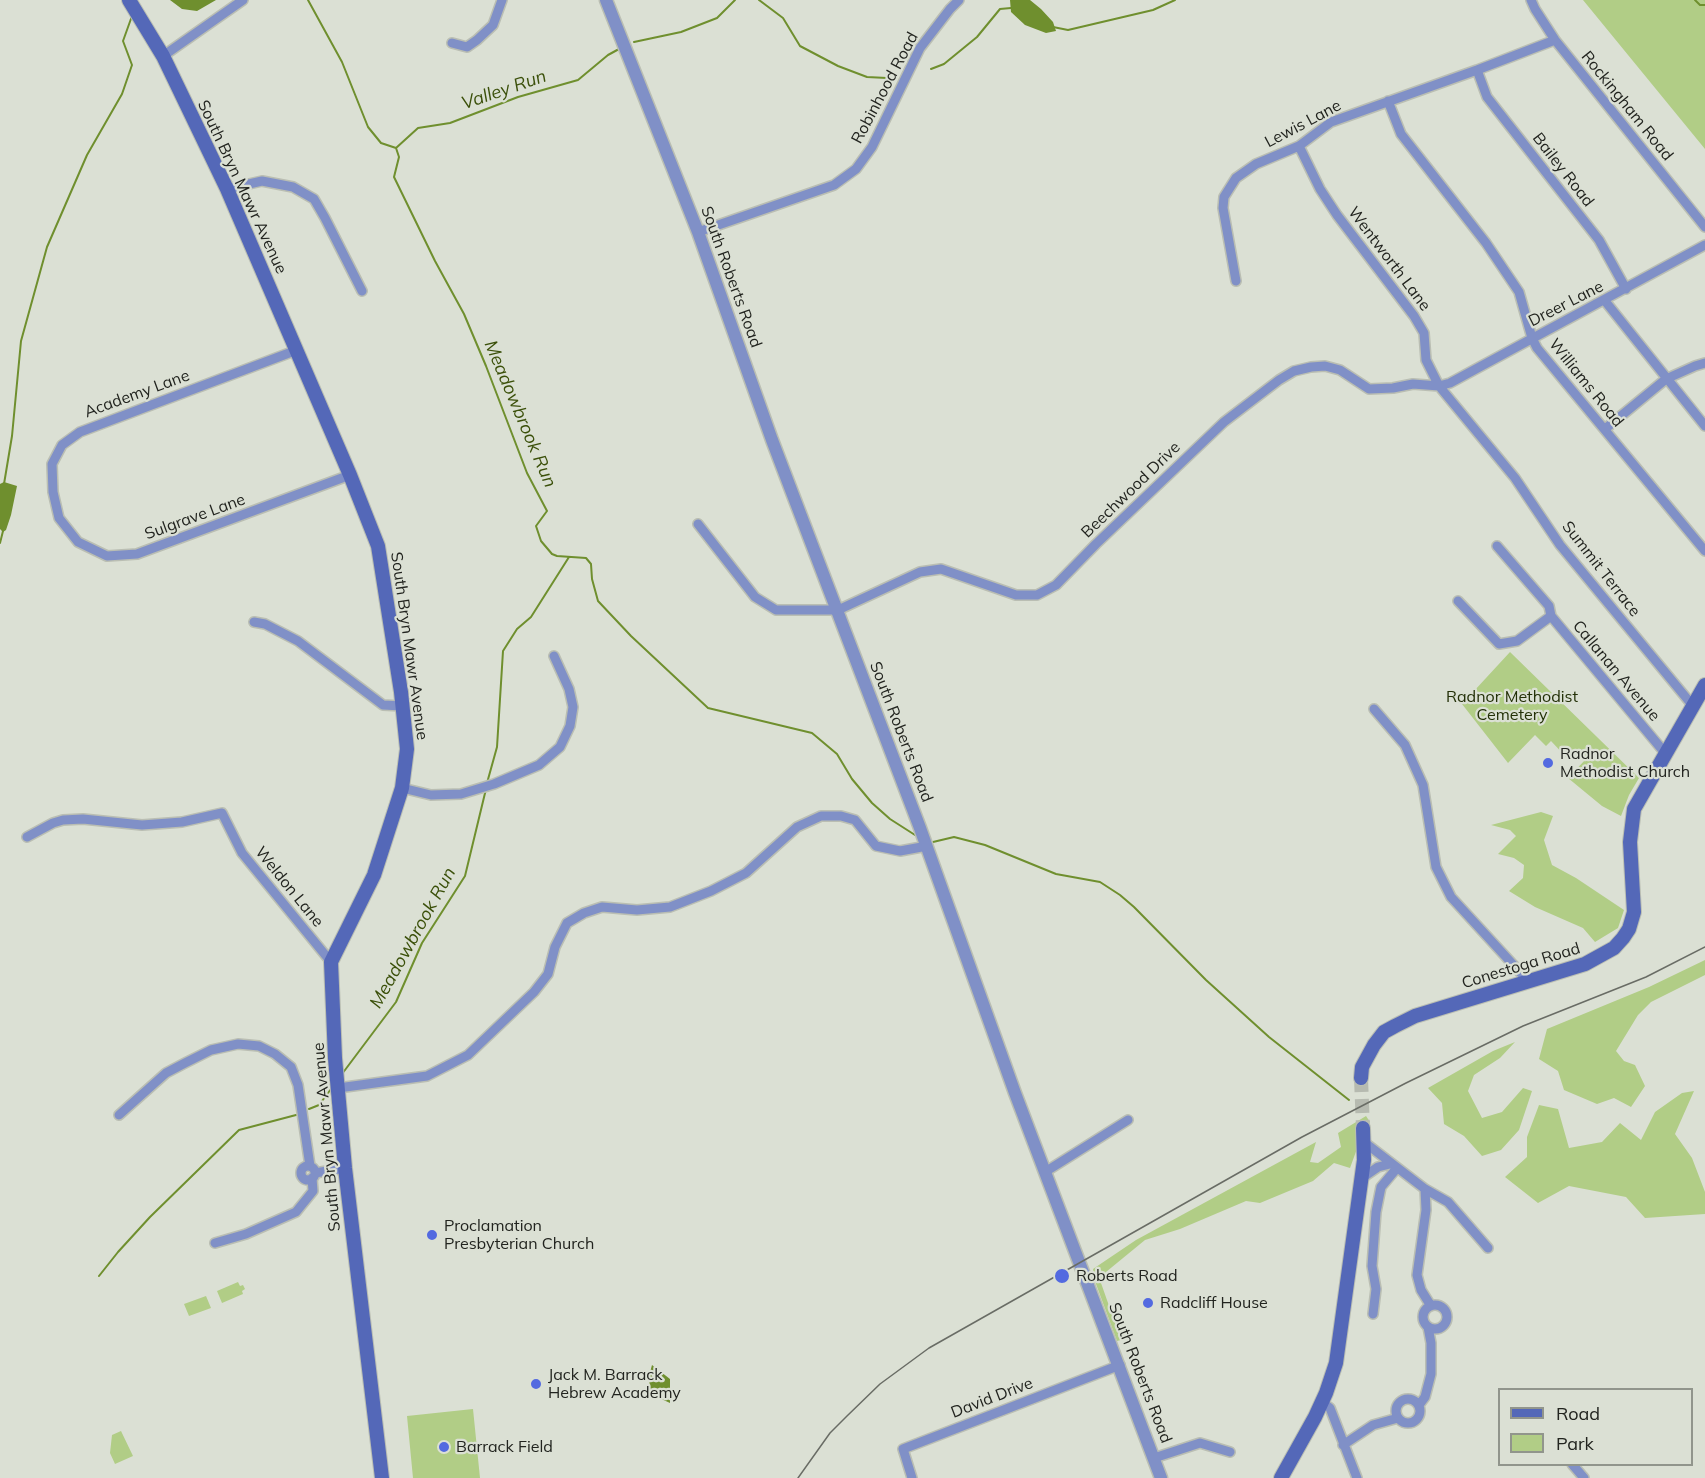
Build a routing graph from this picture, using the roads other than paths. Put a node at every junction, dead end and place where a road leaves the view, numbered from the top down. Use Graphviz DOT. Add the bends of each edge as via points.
graph roads {
  1 [pos="129,0"];
  2 [pos="243,0"];
  3 [pos="502,0"];
  4 [pos="606,0"];
  5 [pos="959,0"];
  6 [pos="1531,0"];
  7 [pos="1555,40"];
  8 [pos="452,44"];
  9 [pos="163,56"];
  10 [pos="1477,70"];
  11 [pos="1388,102"];
  12 [pos="1299,146"];
  13 [pos="227,189"];
  14 [pos="1705,227"];
  15 [pos="698,232"];
  16 [pos="1705,245"];
  17 [pos="1236,281"];
  18 [pos="1626,289"];
  19 [pos="362,291"];
  20 [pos="1605,301"];
  21 [pos="1532,338"];
  22 [pos="297,350"];
  23 [pos="1705,363"];
  24 [pos="1666,379"];
  25 [pos="1439,386"];
  26 [pos="1705,426"];
  27 [pos="1605,429"];
  28 [pos="1490,447"];
  29 [pos="350,475"];
  30 [pos="59,518"];
  31 [pos="698,524"];
  32 [pos="1497,546"];
  33 [pos="1705,551"];
  34 [pos="1458,602"];
  35 [pos="838,610"];
  36 [pos="1551,616"];
  37 [pos="254,622"];
  38 [pos="554,656"];
  39 [pos="1705,685"];
  40 [pos="402,706"];
  41 [pos="1693,706"];
  42 [pos="1374,708"];
  43 [pos="1665,753"];
  44 [pos="402,788"];
  45 [pos="27,837"];
  46 [pos="927,846"];
  47 [pos="331,962"];
  48 [pos="1529,982"];
  49 [pos="1360,1078"];
  50 [pos="338,1086"];
  51 [pos="119,1115"];
  52 [pos="1128,1120"];
  53 [pos="1364,1135"];
  54 [pos="1394,1166"];
  55 [pos="345,1168"];
  56 [pos="312,1172"];
  57 [pos="1045,1172"];
  58 [pos="1362,1178"];
  59 [pos="1425,1189"];
  60 [pos="215,1243"];
  61 [pos="1488,1248"];
  62 [pos="1431,1306"];
  63 [pos="1372,1314"];
  64 [pos="1428,1327"];
  65 [pos="1119,1365"];
  66 [pos="1322,1402"];
  67 [pos="1419,1405"];
  68 [pos="1398,1418"];
  69 [pos="1343,1444"];
  70 [pos="1230,1452"];
  71 [pos="1154,1458"];
  72 [pos="1574,1466"];
  73 [pos="381,1478"];
  74 [pos="912,1478"];
  75 [pos="1161,1478"];
  76 [pos="1281,1478"];
  77 [pos="1357,1478"];
  78 [pos="1584,1478"];
  1 -- 9 [label="main road, South Bryn Mawr Avenue"];
  2 -- 9 [label="street"];
  3 -- 8 [label="street" via="493,25 477,40 467,47"];
  4 -- 15 [label="street, South Roberts Road"];
  5 -- 15 [label="street, Robinhood Road" via="920,48 872,147 856,169 834,185"];
  6 -- 7 [label="street, Rockingham Road"];
  7 -- 10 [label="street, Lewis Lane"];
  7 -- 14 [label="street, Rockingham Road"];
  9 -- 13 [label="main road, South Bryn Mawr Avenue"];
  10 -- 11 [label="street, Lewis Lane"];
  10 -- 18 [label="street, Bailey Road" via="1487,97 1599,240"];
  11 -- 12 [label="street, Lewis Lane" via="1331,122"];
  11 -- 21 [label="street, Williams Road" via="1401,134 1519,292"];
  12 -- 17 [label="street, Lewis Lane" via="1256,164 1236,178 1224,197"];
  12 -- 25 [label="street, Wentworth Lane" via="1331,206 1424,333 1426,360"];
  13 -- 19 [label="street" via="262,181 293,187 314,199"];
  13 -- 22 [label="main road, South Bryn Mawr Avenue"];
  15 -- 35 [label="street, South Roberts Road"];
  16 -- 18 [label="street, Dreer Lane"];
  18 -- 20 [label="street, Dreer Lane"];
  20 -- 21 [label="street, Dreer Lane"];
  20 -- 24 [label="street"];
  21 -- 25 [label="street, Dreer Lane"];
  21 -- 27 [label="street, Williams Road"];
  22 -- 29 [label="main road, South Bryn Mawr Avenue"];
  22 -- 30 [label="street, Academy Lane" via="80,432 62,445 52,464"];
  23 -- 24 [label="street"];
  24 -- 26 [label="street"];
  24 -- 27 [label="street"];
  25 -- 28 [label="street, Wentworth Lane"];
  25 -- 35 [label="street, Beechwood Drive" via="1413,384 1369,389 1340,370 1325,366 1294,371 1224,422 1056,585 1038,595 1016,595 941,569 920,572"];
  27 -- 33 [label="street, Williams Road"];
  28 -- 41 [label="street, Summit Terrace" via="1560,545"];
  29 -- 30 [label="street, Sulgrave Lane" via="137,555 107,556 78,542"];
  29 -- 40 [label="main road, South Bryn Mawr Avenue" via="378,546"];
  31 -- 35 [label="street" via="755,597 776,610"];
  32 -- 36 [label="street" via="1549,606"];
  34 -- 36 [label="street, Callanan Avenue" via="1499,644 1517,641"];
  35 -- 46 [label="street, South Roberts Road"];
  36 -- 43 [label="street, Callanan Avenue"];
  37 -- 40 [label="street" via="298,641 383,705"];
  38 -- 44 [label="street" via="573,707 570,726 560,747 540,765 461,794 431,795"];
  39 -- 41 [label="main road, Conestoga Road"];
  40 -- 44 [label="main road, South Bryn Mawr Avenue" via="407,749"];
  41 -- 43 [label="main road, Conestoga Road"];
  42 -- 48 [label="street" via="1405,745 1423,785 1436,867 1451,897"];
  43 -- 48 [label="main road, Conestoga Road" via="1640,796 1630,824 1635,902 1629,929 1614,948 1601,956"];
  44 -- 47 [label="main road, South Bryn Mawr Avenue" via="374,875"];
  45 -- 47 [label="street, Weldon Lane" via="63,820 142,825 222,813 242,854"];
  46 -- 50 [label="street" via="900,851 876,846 855,820 821,816 797,827 746,873 711,891 670,907 602,907 567,922 548,974 468,1055 427,1076"];
  46 -- 57 [label="street, South Roberts Road"];
  47 -- 50 [label="main road, South Bryn Mawr Avenue"];
  48 -- 49 [label="main road, Conestoga Road" via="1415,1016 1384,1032 1374,1044"];
  50 -- 55 [label="main road, South Bryn Mawr Avenue"];
  51 -- 56 [label="street" via="166,1073 211,1050 238,1044 259,1046 291,1067 298,1084"];
  52 -- 57 [label="street"];
  53 -- 54 [label="street"];
  53 -- 58 [label="main road"];
  54 -- 58 [label="street" via="1378,1167"];
  54 -- 59 [label="street"];
  54 -- 63 [label="street" via="1381,1187 1376,1212 1372,1266 1376,1289"];
  55 -- 56 [label="street"];
  55 -- 73 [label="main road, South Bryn Mawr Avenue"];
  56 -- 60 [label="street" via="313,1191 296,1212"];
  57 -- 65 [label="street, South Roberts Road"];
  58 -- 66 [label="main road" via="1339,1348"];
  59 -- 61 [label="street" via="1448,1202"];
  59 -- 62 [label="street" via="1417,1275"];
  62 -- 64 [label="street" via="1423,1314"];
  62 -- 64 [label="street" via="1442,1306 1448,1320 1442,1328"];
  64 -- 67 [label="street" via="1431,1374"];
  65 -- 71 [label="street, South Roberts Road"];
  65 -- 74 [label="street, David Drive" via="903,1449"];
  66 -- 69 [label="street" via="1330,1408"];
  66 -- 76 [label="main road"];
  67 -- 68 [label="street" via="1420,1414 1415,1422 1405,1423"];
  67 -- 68 [label="street" via="1411,1399 1402,1400 1396,1408"];
  68 -- 69 [label="street" via="1373,1425"];
  69 -- 77 [label="street"];
  70 -- 71 [label="street" via="1200,1443"];
  71 -- 75 [label="street, South Roberts Road"];
  72 -- 78 [label="street"];
}
